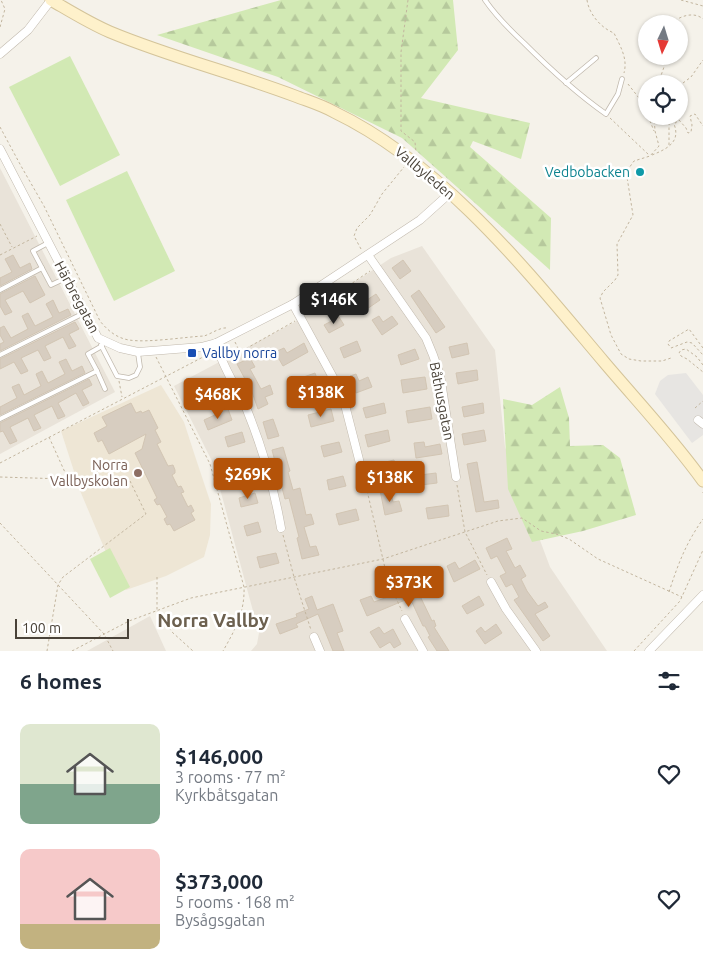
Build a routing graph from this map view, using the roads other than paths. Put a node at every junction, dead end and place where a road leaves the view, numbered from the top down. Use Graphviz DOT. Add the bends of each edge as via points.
graph roads {
  1 [pos="51,0"];
  2 [pos="485,0"];
  3 [pos="0,54"];
  4 [pos="596,58"];
  5 [pos="622,79"];
  6 [pos="566,83"];
  7 [pos="0,149"];
  8 [pos="450,193"];
  9 [pos="48,243"];
  10 [pos="366,256"];
  11 [pos="42,268"];
  12 [pos="66,278"];
  13 [pos="0,290"];
  14 [pos="293,304"];
  15 [pos="84,313"];
  16 [pos="98,338"];
  17 [pos="216,343"];
  18 [pos="102,346"];
  19 [pos="138,352"];
  20 [pos="0,355"];
  21 [pos="97,371"];
  22 [pos="105,389"];
  23 [pos="0,419"];
  24 [pos="699,465"];
  25 [pos="456,477"];
  26 [pos="364,479"];
  27 [pos="703,481"];
  28 [pos="281,528"];
  29 [pos="490,582"];
  30 [pos="703,595"];
  31 [pos="406,619"];
  32 [pos="314,637"];
  33 [pos="320,651"];
  34 [pos="423,651"];
  35 [pos="536,651"];
  36 [pos="648,651"];
  1 -- 3 [label="street" via="28,30"];
  1 -- 8 [label="main road, Vallbyleden" via="110,32 278,89 332,111 403,153"];
  2 -- 6 [label="lane" via="511,31"];
  4 -- 6 [label="lane"];
  5 -- 6 [label="lane" via="618,94 606,114"];
  7 -- 9 [label="street, Härbregatan"];
  8 -- 10 [label="street, Härbregatan" via="420,220"];
  8 -- 24 [label="main road, Vallbyleden" via="513,258"];
  9 -- 11 [label="lane" via="32,251"];
  9 -- 12 [label="street, Härbregatan"];
  10 -- 14 [label="street, Härbregatan"];
  10 -- 25 [label="street, Båthusgatan" via="426,338 433,354 440,375"];
  11 -- 12 [label="lane" via="51,285"];
  11 -- 13 [label="lane"];
  12 -- 15 [label="street, Härbregatan"];
  14 -- 17 [label="street, Härbregatan"];
  14 -- 26 [label="street" via="344,401"];
  15 -- 16 [label="street, Härbregatan"];
  15 -- 20 [label="lane"];
  16 -- 18 [label="lane"];
  16 -- 19 [label="street, Härbregatan"];
  17 -- 19 [label="street, Härbregatan"];
  17 -- 28 [label="street" via="257,439"];
  18 -- 19 [label="lane" via="117,376 129,378 136,375 140,367"];
  18 -- 21 [label="lane" via="88,354"];
  21 -- 22 [label="lane"];
  21 -- 23 [label="lane"];
  24 -- 27 [label="main road, Vallbyleden"];
  29 -- 35 [label="street"];
  30 -- 36 [label="street"];
  31 -- 34 [label="street"];
  32 -- 33 [label="street"];
}
